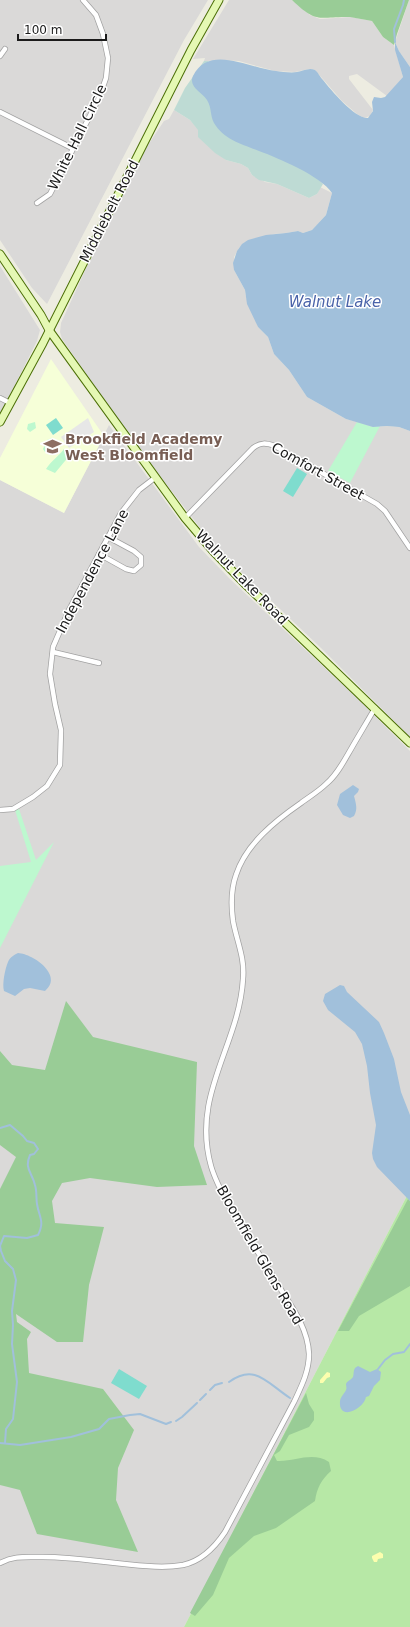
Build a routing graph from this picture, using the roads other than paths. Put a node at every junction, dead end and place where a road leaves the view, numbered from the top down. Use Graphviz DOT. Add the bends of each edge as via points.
graph roads {
  1 [pos="83,0"];
  2 [pos="219,0"];
  3 [pos="6,49"];
  4 [pos="0,56"];
  5 [pos="0,112"];
  6 [pos="72,148"];
  7 [pos="37,203"];
  8 [pos="0,254"];
  9 [pos="49,330"];
  10 [pos="0,398"];
  11 [pos="10,403"];
  12 [pos="0,422"];
  13 [pos="156,477"];
  14 [pos="186,518"];
  15 [pos="108,537"];
  16 [pos="410,548"];
  17 [pos="99,554"];
  18 [pos="53,652"];
  19 [pos="99,663"];
  20 [pos="375,708"];
  21 [pos="410,743"];
  22 [pos="0,810"];
  23 [pos="0,1563"];
  1 -- 6 [label="street, White Hall Circle" via="96,15 108,58 106,78 99,98"];
  2 -- 9 [label="street, Middlebelt Road" via="120,187"];
  3 -- 4 [label="street"];
  5 -- 6 [label="street"];
  6 -- 7 [label="street, White Hall Circle" via="50,194"];
  8 -- 9 [label="street, Walnut Lake Road"];
  9 -- 11 [label="street, Middlebelt Road"];
  9 -- 13 [label="street, Walnut Lake Road"];
  10 -- 11 [label="street"];
  11 -- 12 [label="street, Middlebelt Road"];
  13 -- 14 [label="street, Walnut Lake Road"];
  13 -- 15 [label="street, Independence Lane" via="139,490 121,513"];
  14 -- 16 [label="street, Comfort Street" via="253,448 260,443 268,443 377,504"];
  14 -- 20 [label="street, Walnut Lake Road" via="246,585"];
  15 -- 17 [label="street, Independence Lane"];
  15 -- 17 [label="street" via="134,551 141,557 141,565 134,571 126,569"];
  17 -- 18 [label="street, Independence Lane" via="69,610"];
  18 -- 19 [label="street"];
  18 -- 22 [label="street, Independence Lane" via="50,674 61,730 60,765 48,786 13,809"];
  20 -- 21 [label="street, Walnut Lake Road"];
  20 -- 23 [label="street, Bloomfield Glens Road" via="339,769 327,784 279,819 248,851 239,866 232,902 244,966 242,994 232,1032 212,1086 206,1119 208,1152 218,1185 303,1328 309,1353 303,1383 225,1532 208,1553 184,1565 167,1567 48,1556 15,1556"];
}
